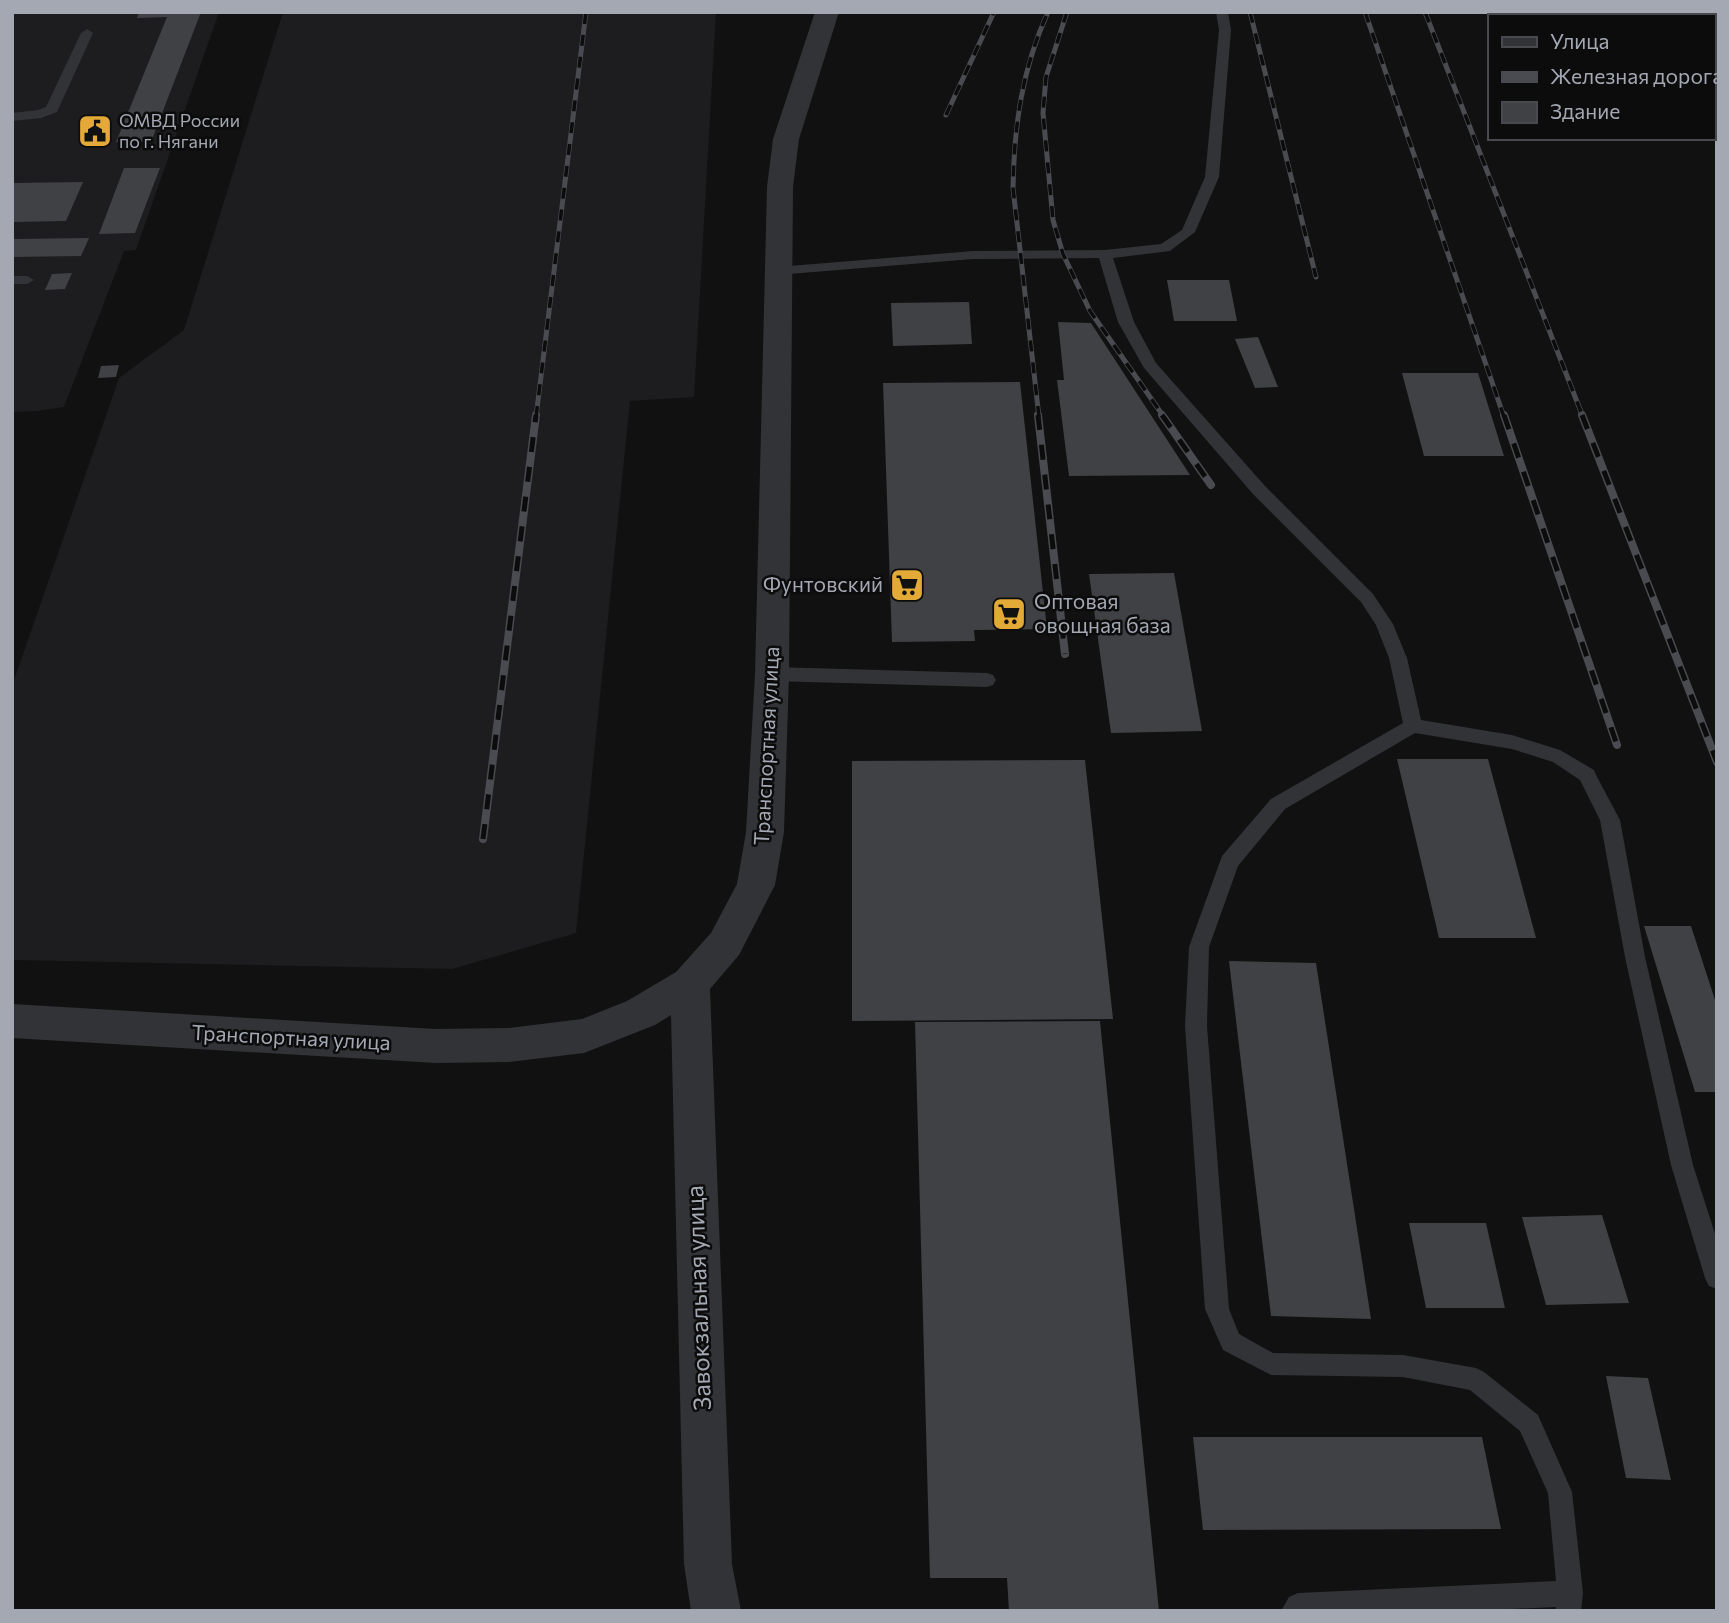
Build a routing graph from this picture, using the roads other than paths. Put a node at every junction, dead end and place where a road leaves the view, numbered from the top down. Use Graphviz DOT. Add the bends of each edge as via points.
graph roads {
  1 [pos="827,12"];
  2 [pos="1222,12"];
  3 [pos="87,33"];
  4 [pos="12,117"];
  5 [pos="1105,254"];
  6 [pos="777,271"];
  7 [pos="772,674"];
  8 [pos="988,680"];
  9 [pos="1413,726"];
  10 [pos="690,984"];
  11 [pos="12,1021"];
  12 [pos="1717,1278"];
  13 [pos="1569,1602"];
  14 [pos="716,1611"];
  15 [pos="1294,1611"];
  1 -- 6 [label="street, Транспортная улица" via="786,139"];
  2 -- 5 [label="lane" via="1225,30 1212,177 1198,212 1188,232 1165,248"];
  3 -- 4 [label="lane" via="52,108"];
  5 -- 6 [label="lane" via="973,255"];
  5 -- 9 [label="lane" via="1126,322 1149,365 1259,489 1367,598 1384,624 1398,659"];
  6 -- 7 [label="street, Транспортная улица"];
  7 -- 8 [label="lane"];
  7 -- 10 [label="street, Транспортная улица" via="765,832 756,885 724,944"];
  9 -- 12 [label="lane" via="1512,742 1560,757 1587,775 1610,820 1635,957 1682,1165"];
  9 -- 13 [label="lane" via="1278,804 1229,862 1199,947 1196,1026 1217,1309 1231,1342 1271,1364 1404,1366 1476,1380 1487,1388 1529,1423 1560,1492"];
  10 -- 11 [label="street, Транспортная улица" via="641,1013 584,1036 509,1045 436,1046"];
  10 -- 14 [label="street, Завокзальная улица" via="708,1564"];
  13 -- 15 [label="lane" via="1298,1606"];
}
